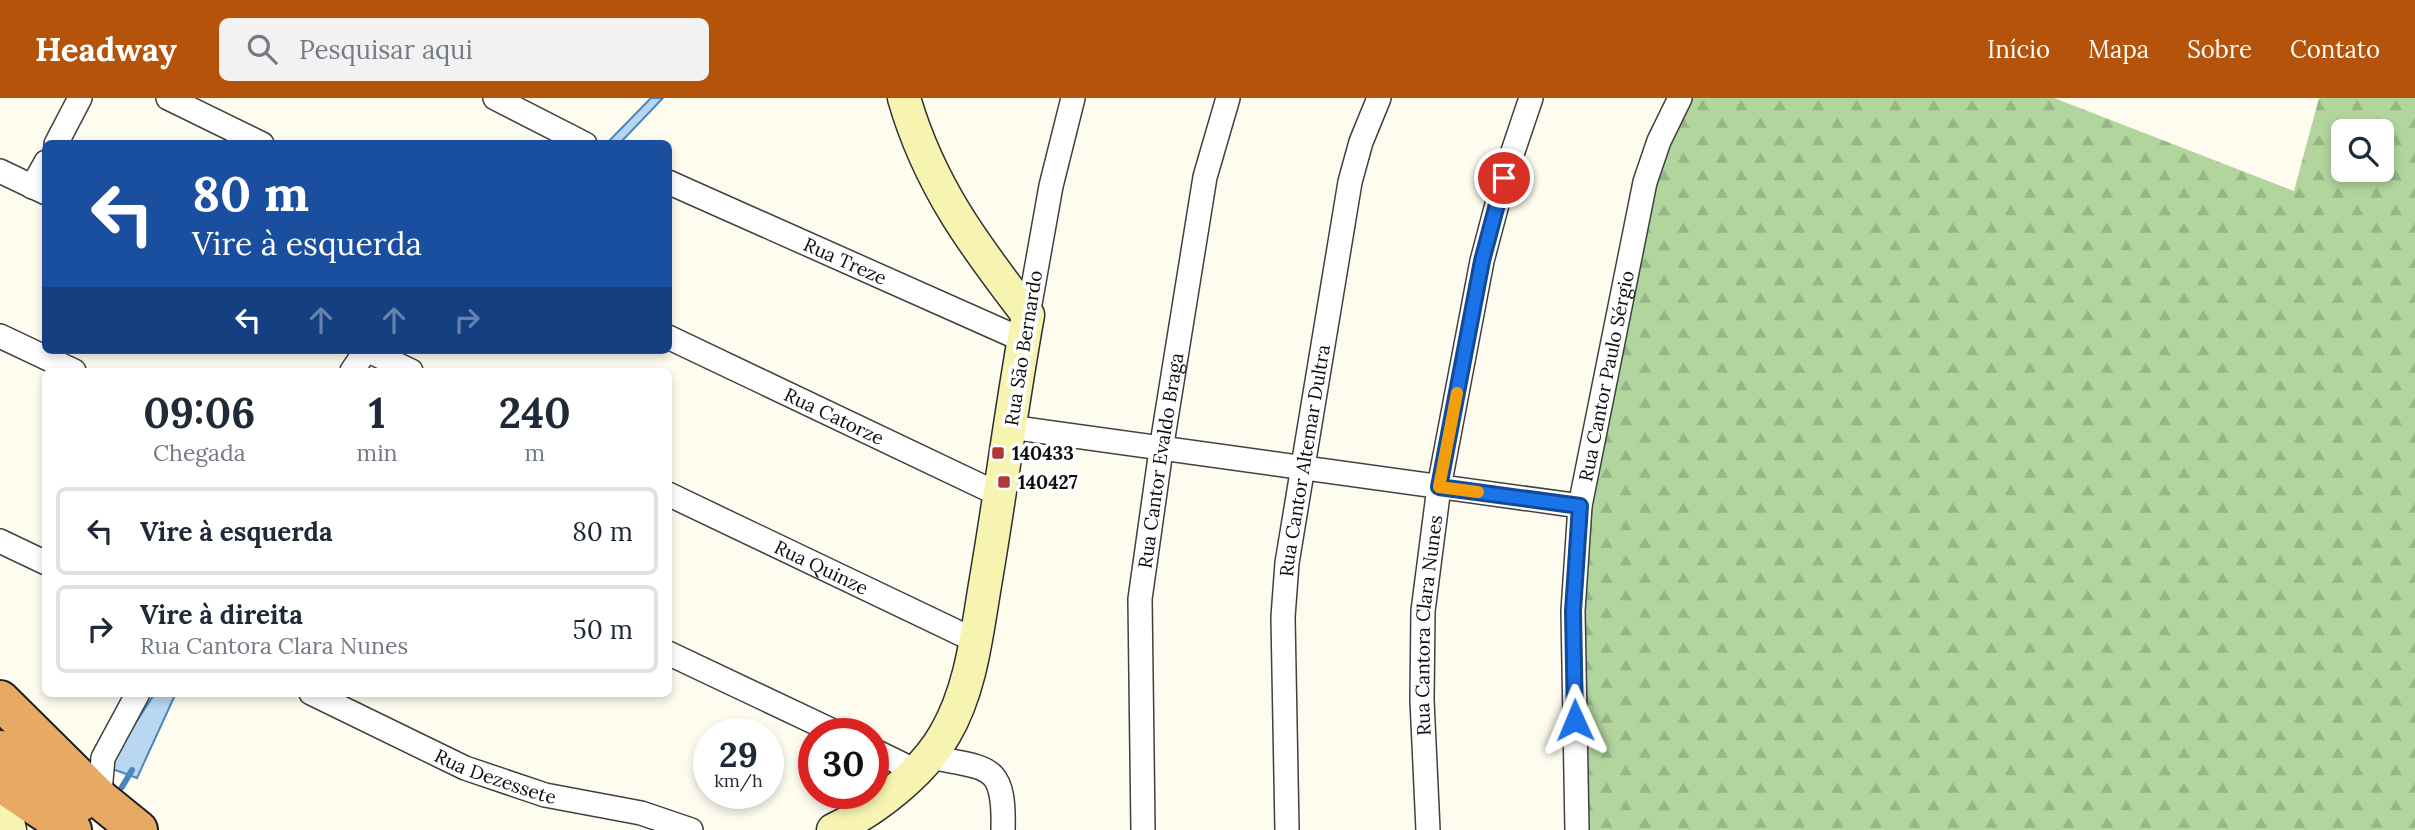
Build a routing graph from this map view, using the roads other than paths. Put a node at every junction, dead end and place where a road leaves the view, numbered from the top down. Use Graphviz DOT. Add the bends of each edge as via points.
graph roads {
  1 [pos="80,98"];
  2 [pos="168,98"];
  3 [pos="495,98"];
  4 [pos="904,98"];
  5 [pos="1073,98"];
  6 [pos="1228,98"];
  7 [pos="1379,98"];
  8 [pos="1531,98"];
  9 [pos="1681,98"];
  10 [pos="58,140"];
  11 [pos="254,140"];
  12 [pos="572,140"];
  13 [pos="0,172"];
  14 [pos="672,184"];
  15 [pos="39,190"];
  16 [pos="1025,328"];
  17 [pos="0,335"];
  18 [pos="672,339"];
  19 [pos="366,354"];
  20 [pos="375,354"];
  21 [pos="68,368"];
  22 [pos="355,368"];
  23 [pos="405,368"];
  24 [pos="1010,427"];
  25 [pos="1161,450"];
  26 [pos="1302,468"];
  27 [pos="1439,487"];
  28 [pos="1000,495"];
  29 [pos="672,496"];
  30 [pos="1580,506"];
  31 [pos="0,541"];
  32 [pos="42,561"];
  33 [pos="976,640"];
  34 [pos="672,655"];
  35 [pos="136,697"];
  36 [pos="319,697"];
  37 [pos="0,700"];
  38 [pos="805,718"];
  39 [pos="0,750"];
  40 [pos="889,754"];
  41 [pos="923,764"];
  42 [pos="0,782"];
  43 [pos="0,788"];
  44 [pos="89,814"];
  45 [pos="10,830"];
  46 [pos="131,830"];
  47 [pos="138,830"];
  48 [pos="691,830"];
  49 [pos="833,830"];
  50 [pos="1003,830"];
  51 [pos="1143,830"];
  52 [pos="1287,830"];
  53 [pos="1428,830"];
  54 [pos="1577,830"];
  1 -- 10 [label="street"];
  2 -- 11 [label="street"];
  3 -- 12 [label="street"];
  4 -- 16 [label="street" via="937,184"];
  5 -- 16 [label="street, Rua São Bernardo"];
  6 -- 25 [label="street, Rua Cantor Evaldo Braga" via="1205,177"];
  7 -- 26 [label="street, Rua Cantor Altemar Dultra" via="1350,182"];
  8 -- 27 [label="street, Rua Cantora Clara Nunes" via="1482,261"];
  9 -- 30 [label="street, Rua Cantor Paulo Sérgio" via="1645,182"];
  13 -- 15 [label="street"];
  14 -- 16 [label="street, Rua Treze"];
  16 -- 24 [label="street, Rua São Bernardo"];
  17 -- 21 [label="street"];
  18 -- 28 [label="street, Rua Catorze"];
  19 -- 22 [label="street"];
  20 -- 23 [label="street"];
  24 -- 25 [label="street"];
  24 -- 28 [label="street, Rua São Bernardo"];
  25 -- 26 [label="street"];
  25 -- 51 [label="street, Rua Cantor Evaldo Braga" via="1140,599"];
  26 -- 27 [label="street"];
  26 -- 52 [label="street, Rua Cantor Altemar Dultra" via="1283,617"];
  27 -- 30 [label="street"];
  27 -- 53 [label="street, Rua Cantora Clara Nunes" via="1423,611"];
  28 -- 33 [label="street, Rua São Bernardo"];
  29 -- 33 [label="street, Rua Quinze"];
  30 -- 54 [label="street, Rua Cantor Paulo Sérgio" via="1573,611"];
  31 -- 32 [label="street"];
  33 -- 41 [label="street, Rua São Bernardo" via="956,711"];
  34 -- 38 [label="street"];
  35 -- 44 [label="street" via="103,758"];
  36 -- 48 [label="street, Rua Dezessete" via="465,768 545,795 641,813"];
  37 -- 44 [label="highway"];
  39 -- 44 [label="highway"];
  40 -- 41 [label="street"];
  41 -- 49 [label="street, Rua São Bernardo" via="862,814"];
  41 -- 50 [label="street" via="977,767 995,776 1004,805"];
  42 -- 44 [label="highway"];
  43 -- 45 [label="street"];
  44 -- 46 [label="highway"];
  44 -- 47 [label="highway"];
}
